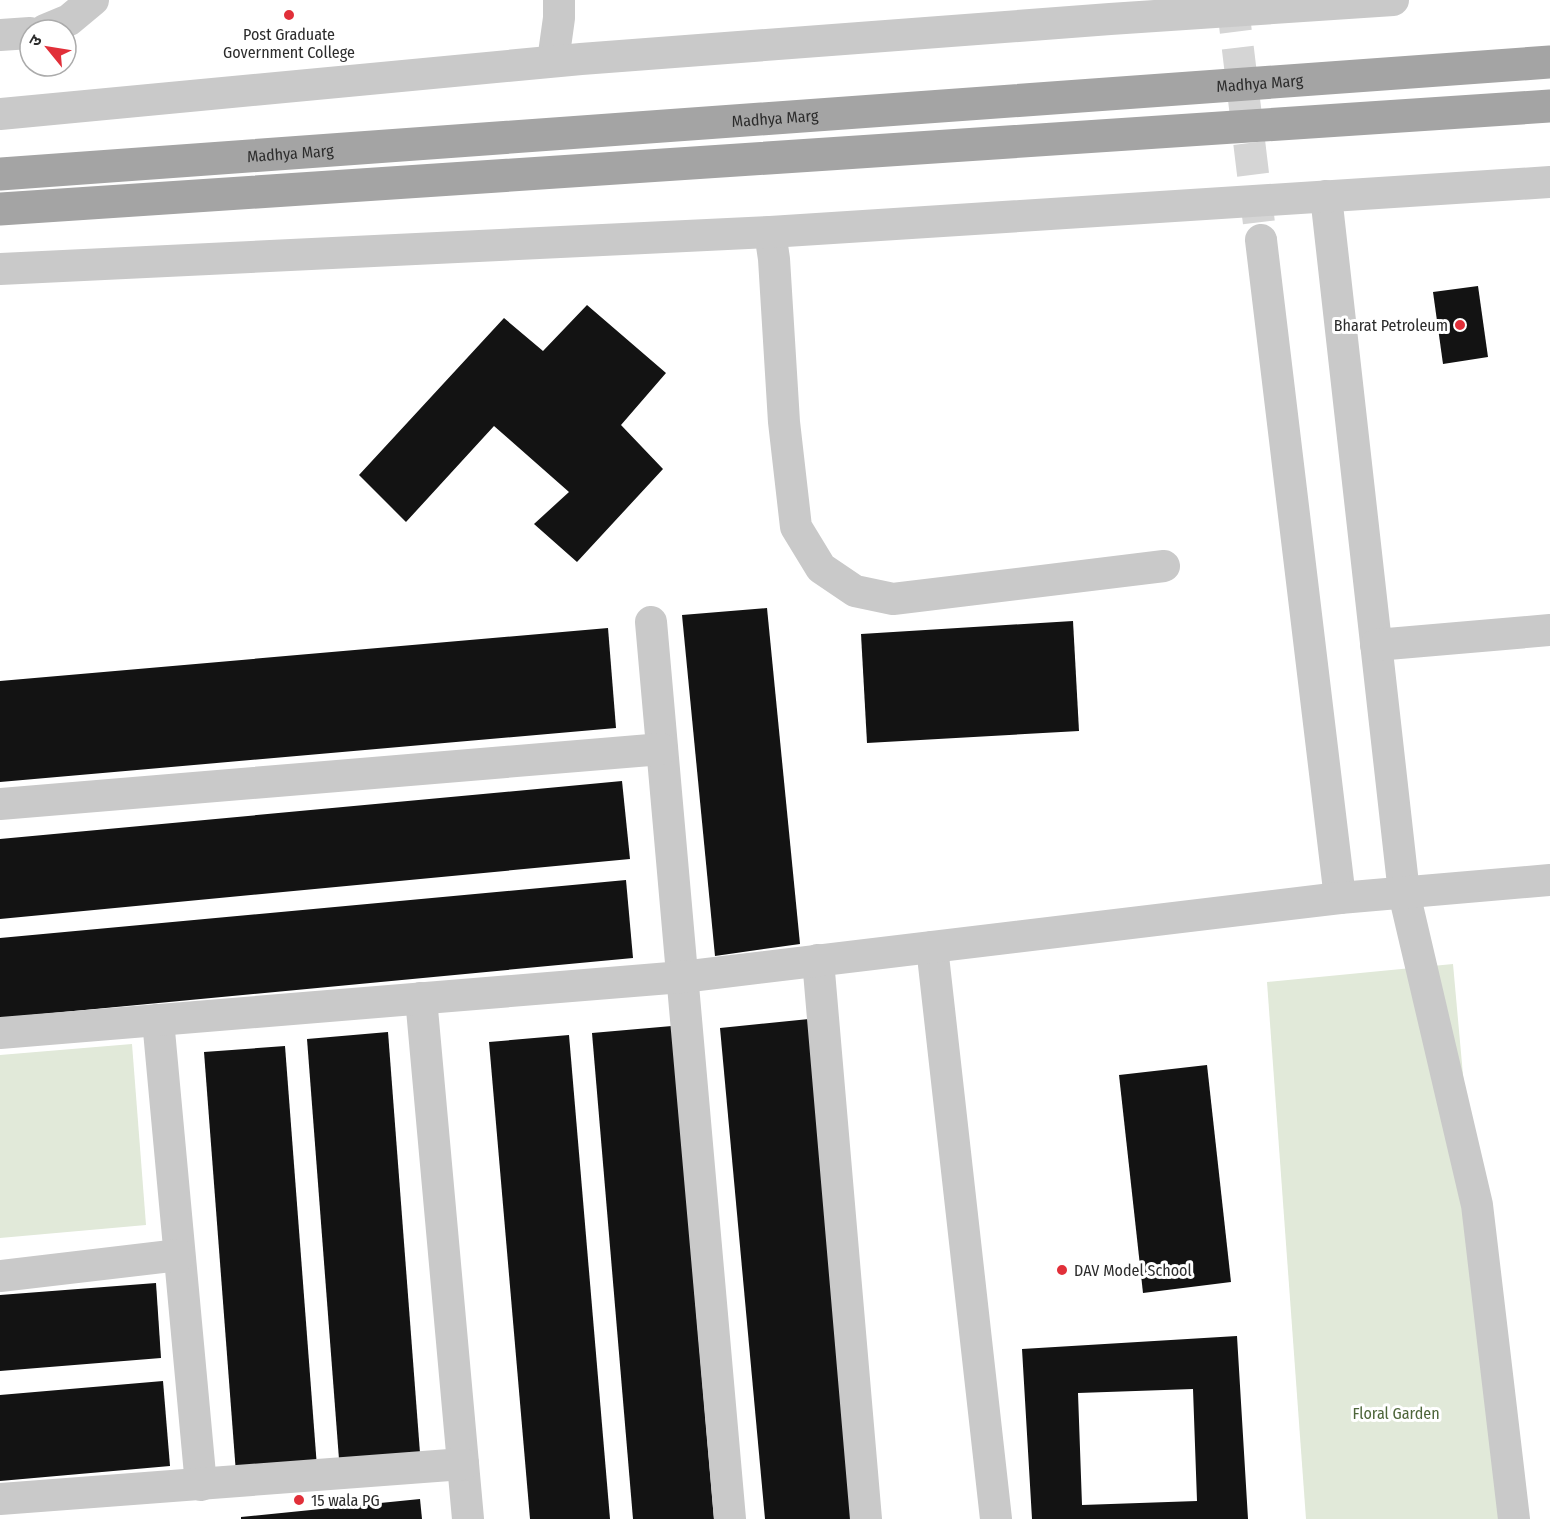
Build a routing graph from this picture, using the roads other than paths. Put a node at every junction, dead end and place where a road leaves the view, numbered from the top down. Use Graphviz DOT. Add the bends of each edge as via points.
graph roads {
  1 [pos="93,0"];
  2 [pos="560,0"];
  3 [pos="1393,0"];
  4 [pos="1110,10"];
  5 [pos="71,18"];
  6 [pos="18,34"];
  7 [pos="0,35"];
  8 [pos="553,61"];
  9 [pos="1550,62"];
  10 [pos="1550,106"];
  11 [pos="0,114"];
  12 [pos="0,174"];
  13 [pos="1550,182"];
  14 [pos="1326,196"];
  15 [pos="0,209"];
  16 [pos="770,232"];
  17 [pos="1261,240"];
  18 [pos="0,269"];
  19 [pos="1164,566"];
  20 [pos="651,622"];
  21 [pos="1550,630"];
  22 [pos="1376,645"];
  23 [pos="662,749"];
  24 [pos="0,804"];
  25 [pos="1550,880"];
  26 [pos="1404,893"];
  27 [pos="1340,898"];
  28 [pos="932,947"];
  29 [pos="818,960"];
  30 [pos="682,976"];
  31 [pos="421,998"];
  32 [pos="158,1020"];
  33 [pos="0,1033"];
  34 [pos="179,1255"];
  35 [pos="0,1276"];
  36 [pos="463,1464"];
  37 [pos="201,1485"];
  38 [pos="0,1499"];
  39 [pos="468,1519"];
  40 [pos="730,1519"];
  41 [pos="866,1519"];
  42 [pos="996,1519"];
  43 [pos="1514,1519"];
  1 -- 5 [label="street"];
  2 -- 8 [label="street"];
  3 -- 4 [label="street"];
  4 -- 8 [label="street"];
  6 -- 7 [label="street"];
  8 -- 11 [label="street"];
  9 -- 12 [label="main road, Madhya Marg"];
  10 -- 15 [label="main road"];
  13 -- 14 [label="street"];
  14 -- 16 [label="street"];
  14 -- 22 [label="street"];
  16 -- 18 [label="street"];
  16 -- 19 [label="street" via="796,527 821,568 855,591 893,599"];
  17 -- 27 [label="street"];
  20 -- 23 [label="street"];
  21 -- 22 [label="street"];
  22 -- 26 [label="street"];
  23 -- 24 [label="street"];
  23 -- 30 [label="street"];
  25 -- 26 [label="street"];
  26 -- 27 [label="street"];
  26 -- 43 [label="street" via="1477,1205"];
  27 -- 28 [label="street"];
  28 -- 29 [label="street"];
  28 -- 42 [label="street"];
  29 -- 30 [label="street"];
  29 -- 41 [label="street"];
  30 -- 31 [label="street"];
  30 -- 40 [label="street"];
  31 -- 32 [label="street"];
  31 -- 36 [label="street"];
  32 -- 33 [label="street"];
  32 -- 34 [label="street"];
  34 -- 35 [label="street"];
  34 -- 37 [label="street"];
  36 -- 37 [label="street"];
  36 -- 39 [label="street"];
  37 -- 38 [label="street"];
}
